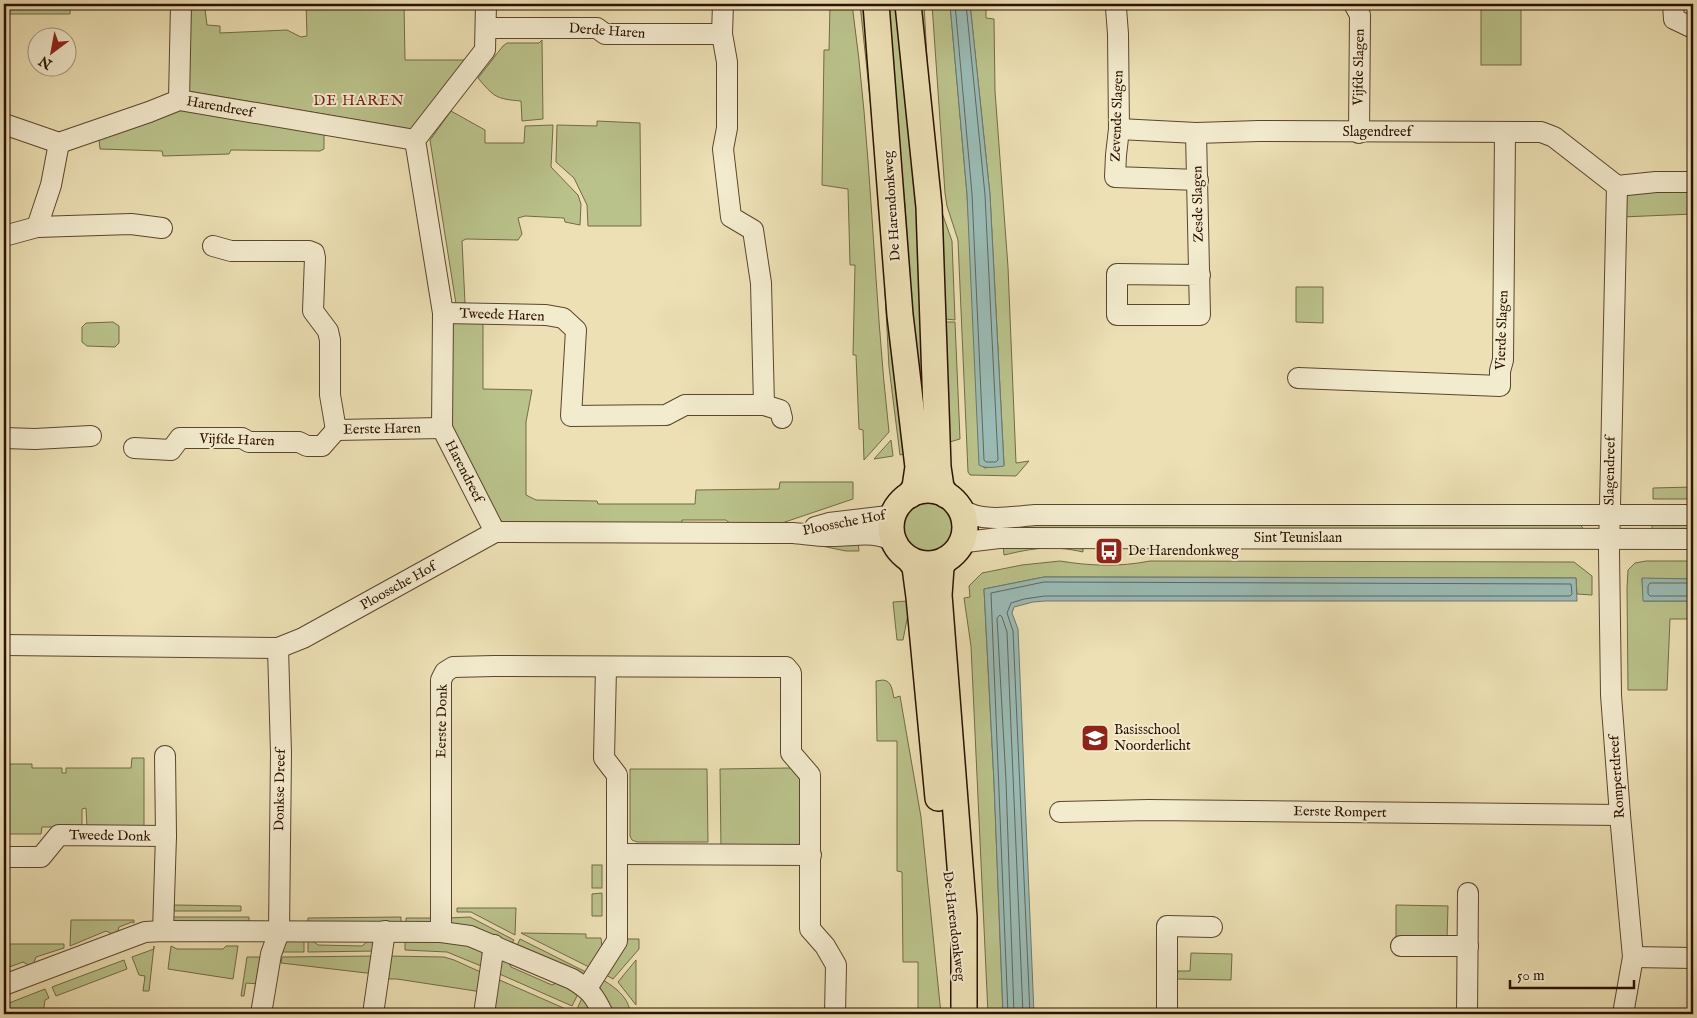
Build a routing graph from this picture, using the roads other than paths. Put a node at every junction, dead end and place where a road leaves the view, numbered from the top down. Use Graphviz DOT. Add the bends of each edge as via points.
graph roads {
  1 [pos="181,4"];
  2 [pos="486,4"];
  3 [pos="723,4"];
  4 [pos="876,4"];
  5 [pos="908,4"];
  6 [pos="1114,4"];
  7 [pos="1354,4"];
  8 [pos="1673,4"];
  9 [pos="487,28"];
  10 [pos="1693,28"];
  11 [pos="722,34"];
  12 [pos="179,100"];
  13 [pos="4,124"];
  14 [pos="1119,129"];
  15 [pos="1505,132"];
  16 [pos="1196,133"];
  17 [pos="1359,133"];
  18 [pos="415,140"];
  19 [pos="59,143"];
  20 [pos="1198,180"];
  21 [pos="1693,182"];
  22 [pos="1617,186"];
  23 [pos="37,227"];
  24 [pos="162,228"];
  25 [pos="4,236"];
  26 [pos="213,246"];
  27 [pos="1200,275"];
  28 [pos="443,314"];
  29 [pos="1298,378"];
  30 [pos="764,405"];
  31 [pos="782,418"];
  32 [pos="442,428"];
  33 [pos="336,430"];
  34 [pos="91,436"];
  35 [pos="4,438"];
  36 [pos="134,448"];
  37 [pos="953,502"];
  38 [pos="902,504"];
  39 [pos="1610,515"];
  40 [pos="1693,515"];
  41 [pos="495,532"];
  42 [pos="793,533"];
  43 [pos="1609,539"];
  44 [pos="1693,539"];
  45 [pos="902,551"];
  46 [pos="952,554"];
  47 [pos="4,646"];
  48 [pos="278,648"];
  49 [pos="606,668"];
  50 [pos="165,756"];
  51 [pos="1060,812"];
  52 [pos="1620,815"];
  53 [pos="166,836"];
  54 [pos="617,854"];
  55 [pos="810,855"];
  56 [pos="4,857"];
  57 [pos="1468,893"];
  58 [pos="1212,927"];
  59 [pos="163,931"];
  60 [pos="279,932"];
  61 [pos="385,932"];
  62 [pos="441,932"];
  63 [pos="494,945"];
  64 [pos="1401,946"];
  65 [pos="1468,946"];
  66 [pos="1633,957"];
  67 [pos="1693,958"];
  68 [pos="4,985"];
  69 [pos="588,988"];
  70 [pos="963,1005"];
  71 [pos="261,1014"];
  72 [pos="373,1014"];
  73 [pos="484,1014"];
  74 [pos="603,1014"];
  75 [pos="835,1014"];
  76 [pos="1167,1014"];
  77 [pos="1467,1014"];
  78 [pos="1623,1014"];
  1 -- 12 [label="street"];
  2 -- 9 [label="street"];
  3 -- 11 [label="street"];
  4 -- 38 [label="main road, De Harendonkweg" via="900,315 918,467 915,487"];
  5 -- 37 [label="main road" via="929,207 938,467 941,487"];
  6 -- 14 [label="street, Zevende Slagen" via="1118,34"];
  7 -- 17 [label="street, Vijfde Slagen" via="1360,15"];
  8 -- 10 [label="street" via="1674,19"];
  9 -- 11 [label="street, Derde Haren" via="598,28 605,34"];
  9 -- 18 [label="street" via="485,50"];
  11 -- 30 [label="street" via="728,62 728,128 723,149 731,217 753,230 761,283"];
  12 -- 18 [label="street, Harendreef"];
  12 -- 19 [label="street, Harendreef"];
  13 -- 19 [label="street"];
  14 -- 16 [label="street, Slagendreef"];
  14 -- 20 [label="street, Zevende Slagen" via="1115,177"];
  15 -- 17 [label="street, Slagendreef"];
  15 -- 22 [label="street, Slagendreef" via="1541,132 1554,137"];
  15 -- 29 [label="street, Vierde Slagen" via="1500,386"];
  16 -- 17 [label="street, Slagendreef"];
  16 -- 20 [label="street, Zesde Slagen"];
  18 -- 28 [label="street, Harendreef"];
  19 -- 23 [label="street" via="51,185"];
  20 -- 27 [label="street, Zesde Slagen"];
  21 -- 22 [label="street"];
  22 -- 39 [label="street, Slagendreef"];
  23 -- 24 [label="street" via="131,224"];
  23 -- 25 [label="street"];
  26 -- 33 [label="street, Eerste Haren" via="231,251 314,253 313,311 328,331 330,340 330,395"];
  28 -- 30 [label="street, Tweede Haren" via="563,318 576,330 571,416 666,415 685,405"];
  28 -- 32 [label="street, Harendreef"];
  30 -- 31 [label="street" via="780,410"];
  32 -- 33 [label="street, Eerste Haren"];
  32 -- 41 [label="street, Harendreef"];
  33 -- 36 [label="street, Vijfde Haren" via="322,446 299,442 249,442 242,438 180,438 171,450"];
  34 -- 35 [label="street"];
  37 -- 38 [label="main road" via="928,491 918,492"];
  37 -- 39 [label="street, Sint Teunislaan" via="973,516 991,518 1035,515"];
  37 -- 46 [label="main road" via="965,525 963,540"];
  38 -- 42 [label="street, Ploossche Hof" via="888,516 829,523"];
  38 -- 45 [label="main road" via="891,527"];
  39 -- 40 [label="street, Sint Teunislaan"];
  39 -- 43 [label="street"];
  41 -- 42 [label="street, Ploossche Hof"];
  41 -- 48 [label="street, Ploossche Hof" via="304,638"];
  42 -- 45 [label="street, Ploossche Hof" via="829,536 868,534 888,538"];
  43 -- 44 [label="street, Sint Teunislaan"];
  43 -- 46 [label="street, Sint Teunislaan" via="999,538 966,542"];
  43 -- 52 [label="street, Rompertdreef" via="1611,695"];
  45 -- 46 [label="main road" via="927,564"];
  45 -- 70 [label="main road, De Harendonkweg" via="914,566 919,597 930,729"];
  46 -- 70 [label="main road, De Harendonkweg" via="941,568 939,596 964,917"];
  47 -- 48 [label="street, Ploossche Hof"];
  48 -- 60 [label="street, Donkse Dreef"];
  49 -- 54 [label="street" via="604,758 617,775"];
  49 -- 55 [label="street, Eerste Donk" via="786,667 791,673 791,753 810,775"];
  49 -- 62 [label="street, Eerste Donk" via="453,667 445,672 441,680"];
  50 -- 53 [label="street"];
  51 -- 52 [label="street, Eerste Rompert"];
  52 -- 66 [label="street, Rompertdreef"];
  53 -- 56 [label="street, Tweede Donk" via="59,835 41,857"];
  53 -- 59 [label="street"];
  54 -- 55 [label="street"];
  54 -- 69 [label="street" via="617,941"];
  55 -- 75 [label="street, Eerste Donk" via="810,929 836,965"];
  57 -- 65 [label="street"];
  58 -- 76 [label="street" via="1167,926"];
  59 -- 60 [label="street"];
  59 -- 68 [label="street" via="144,932"];
  60 -- 61 [label="street"];
  60 -- 71 [label="street, Donkse Dreef" via="271,954"];
  61 -- 62 [label="street"];
  61 -- 72 [label="street"];
  62 -- 63 [label="street" via="470,936"];
  63 -- 69 [label="street"];
  63 -- 73 [label="street"];
  64 -- 65 [label="street"];
  65 -- 77 [label="street"];
  66 -- 67 [label="street"];
  66 -- 78 [label="street, Rompertdreef"];
  69 -- 74 [label="street"];
}
